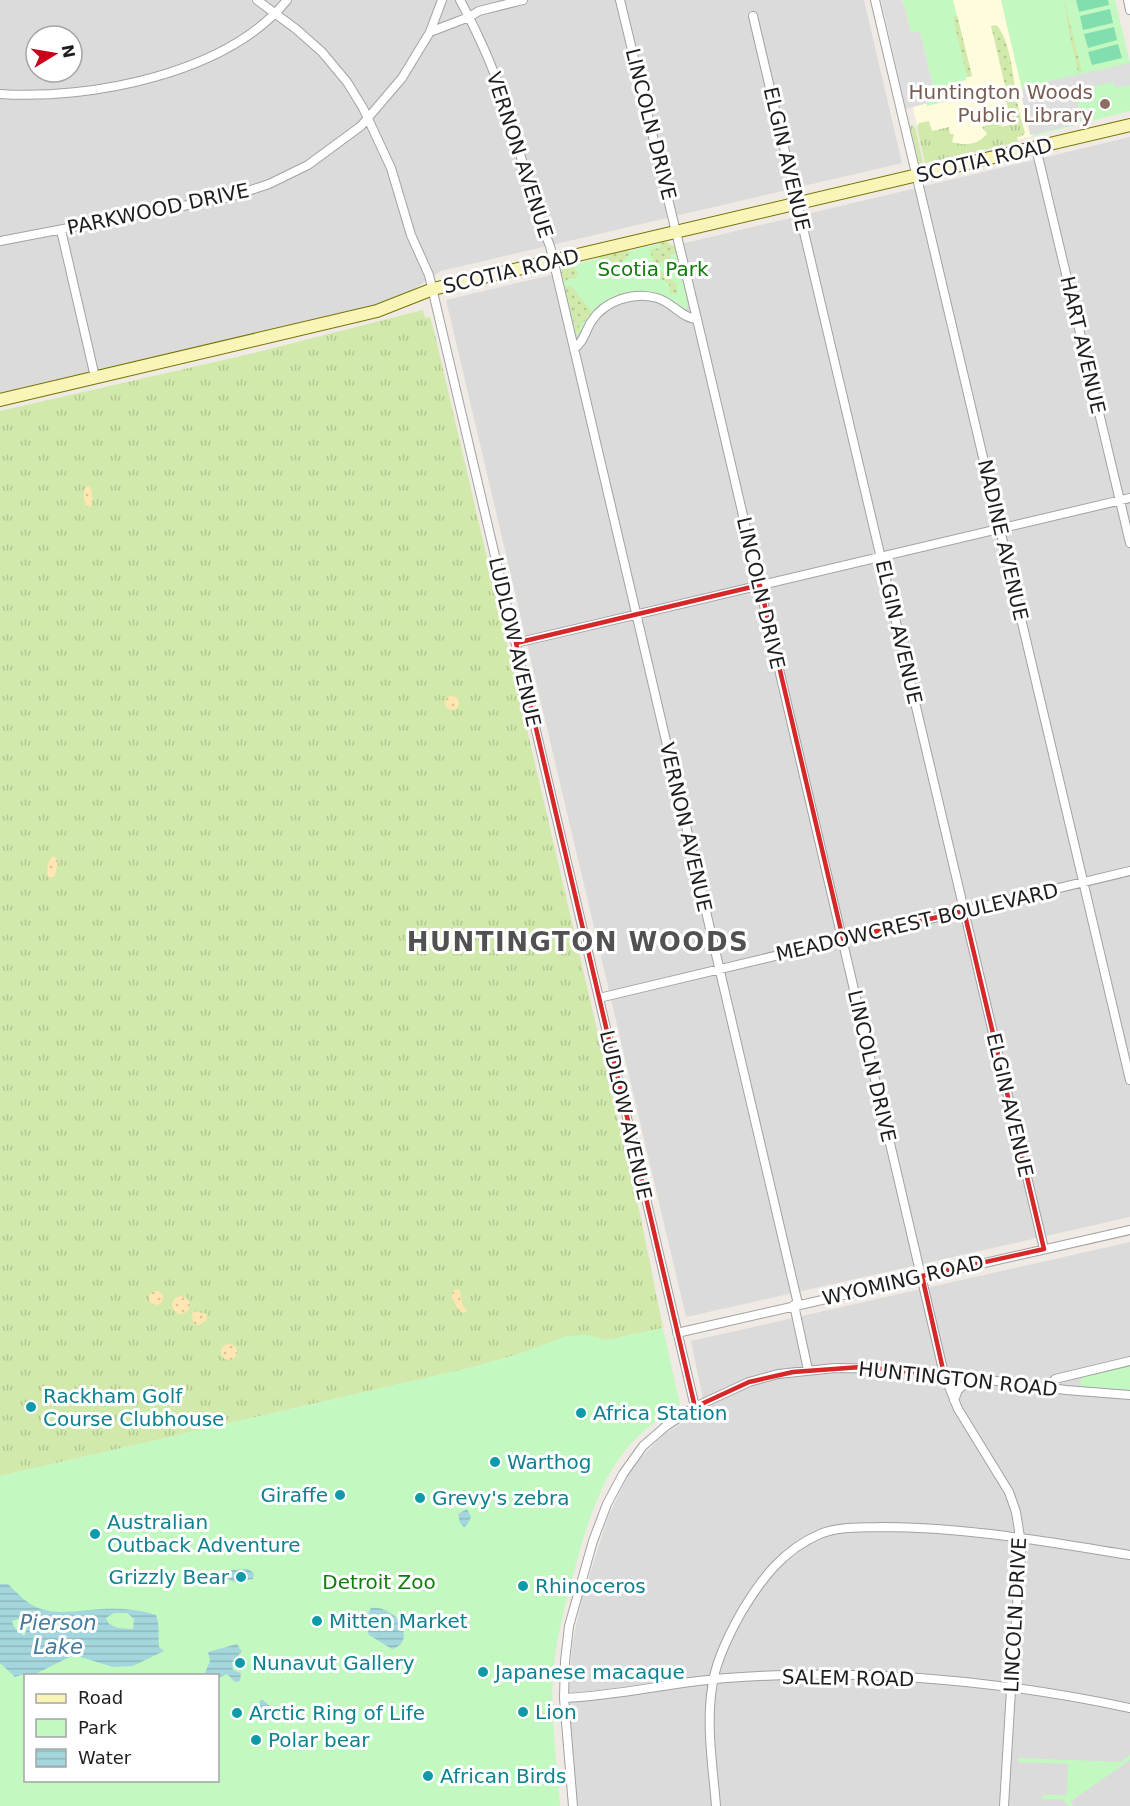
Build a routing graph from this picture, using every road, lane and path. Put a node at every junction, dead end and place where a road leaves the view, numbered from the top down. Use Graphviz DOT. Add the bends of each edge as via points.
graph roads {
  1 [pos="257,0"];
  2 [pos="287,0"];
  3 [pos="442,0"];
  4 [pos="460,0"];
  5 [pos="524,0"];
  6 [pos="620,0"];
  7 [pos="875,0"];
  8 [pos="1128,0"];
  9 [pos="1130,10"];
  10 [pos="275,14"];
  11 [pos="753,16"];
  12 [pos="469,17"];
  13 [pos="430,32"];
  14 [pos="0,94"];
  15 [pos="369,118"];
  16 [pos="1130,125"];
  17 [pos="1036,148"];
  18 [pos="917,176"];
  19 [pos="797,204"];
  20 [pos="60,230"];
  21 [pos="677,233"];
  22 [pos="0,241"];
  23 [pos="553,262"];
  24 [pos="433,289"];
  25 [pos="698,319"];
  26 [pos="574,349"];
  27 [pos="95,377"];
  28 [pos="0,400"];
  29 [pos="1130,498"];
  30 [pos="1120,500"];
  31 [pos="1000,528"];
  32 [pos="1130,543"];
  33 [pos="881,556"];
  34 [pos="760,585"];
  35 [pos="636,615"];
  36 [pos="516,643"];
  37 [pos="1130,871"];
  38 [pos="1083,882"];
  39 [pos="964,910"];
  40 [pos="842,939"];
  41 [pos="720,969"];
  42 [pos="599,998"];
  43 [pos="1130,1080"];
  44 [pos="1130,1230"];
  45 [pos="1044,1249"];
  46 [pos="922,1277"];
  47 [pos="796,1305"];
  48 [pos="677,1333"];
  49 [pos="1130,1361"];
  50 [pos="808,1370"];
  51 [pos="1076,1373"];
  52 [pos="944,1374"];
  53 [pos="971,1378"];
  54 [pos="1050,1387"];
  55 [pos="1075,1390"];
  56 [pos="1130,1395"];
  57 [pos="954,1400"];
  58 [pos="695,1407"];
  59 [pos="1020,1537"];
  60 [pos="1130,1555"];
  61 [pos="713,1679"];
  62 [pos="1011,1687"];
  63 [pos="564,1698"];
  64 [pos="1130,1708"];
  65 [pos="573,1806"];
  66 [pos="716,1806"];
  67 [pos="1004,1806"];
  1 -- 10 [label="street, LUDLOW AVENUE"];
  2 -- 10 [label="street"];
  3 -- 13 [label="street, PARKWOOD DRIVE"];
  4 -- 12 [label="street, VERNON AVENUE"];
  5 -- 12 [label="street"];
  6 -- 21 [label="street, LINCOLN DRIVE"];
  7 -- 18 [label="street, NADINE AVENUE"];
  8 -- 9 [label="street"];
  10 -- 14 [label="street" via="228,47 144,80 78,93"];
  10 -- 15 [label="street, LUDLOW AVENUE" via="321,52 347,82"];
  11 -- 19 [label="street, ELGIN AVENUE"];
  12 -- 13 [label="street"];
  12 -- 23 [label="street, VERNON AVENUE" via="509,116"];
  13 -- 15 [label="street, PARKWOOD DRIVE" via="402,78"];
  15 -- 20 [label="street, PARKWOOD DRIVE" via="308,165 252,191"];
  15 -- 24 [label="street, LUDLOW AVENUE" via="391,168 411,235"];
  16 -- 17 [label="street, SCOTIA ROAD"];
  17 -- 18 [label="street, SCOTIA ROAD"];
  17 -- 30 [label="street, HART AVENUE"];
  18 -- 19 [label="street, SCOTIA ROAD"];
  18 -- 31 [label="street, NADINE AVENUE"];
  19 -- 21 [label="street, SCOTIA ROAD"];
  19 -- 33 [label="street, ELGIN AVENUE"];
  20 -- 22 [label="street, PARKWOOD DRIVE"];
  20 -- 27 [label="street"];
  21 -- 23 [label="street, SCOTIA ROAD"];
  21 -- 25 [label="street, LINCOLN DRIVE"];
  23 -- 24 [label="street, SCOTIA ROAD"];
  23 -- 26 [label="street, VERNON AVENUE"];
  24 -- 27 [label="street, SCOTIA ROAD" via="377,311"];
  24 -- 36 [label="street, LUDLOW AVENUE"];
  25 -- 26 [label="street" via="687,317 660,299 628,297 599,313"];
  25 -- 34 [label="street, LINCOLN DRIVE"];
  26 -- 35 [label="street, VERNON AVENUE"];
  27 -- 28 [label="street, SCOTIA ROAD"];
  29 -- 30 [label="street"];
  30 -- 31 [label="street"];
  30 -- 32 [label="street, HART AVENUE"];
  31 -- 33 [label="street"];
  31 -- 38 [label="street, NADINE AVENUE"];
  33 -- 34 [label="street"];
  33 -- 39 [label="street, ELGIN AVENUE"];
  34 -- 35 [label="street"];
  34 -- 40 [label="street, LINCOLN DRIVE"];
  35 -- 36 [label="street"];
  35 -- 41 [label="street, VERNON AVENUE"];
  36 -- 42 [label="street, LUDLOW AVENUE"];
  37 -- 38 [label="street, MEADOWCREST BOULEVARD"];
  38 -- 39 [label="street, MEADOWCREST BOULEVARD"];
  38 -- 43 [label="street, NADINE AVENUE"];
  39 -- 40 [label="street, MEADOWCREST BOULEVARD"];
  39 -- 45 [label="street, ELGIN AVENUE"];
  40 -- 41 [label="street, MEADOWCREST BOULEVARD"];
  40 -- 46 [label="street, LINCOLN DRIVE"];
  41 -- 42 [label="street, MEADOWCREST BOULEVARD"];
  41 -- 47 [label="street, VERNON AVENUE"];
  42 -- 48 [label="street, LUDLOW AVENUE"];
  44 -- 45 [label="street, WYOMING ROAD"];
  45 -- 46 [label="street, WYOMING ROAD"];
  46 -- 47 [label="street, WYOMING ROAD"];
  46 -- 52 [label="street, LINCOLN DRIVE"];
  47 -- 48 [label="street, WYOMING ROAD"];
  47 -- 50 [label="street, VERNON AVENUE"];
  48 -- 58 [label="street, LUDLOW AVENUE"];
  49 -- 51 [label="street"];
  50 -- 52 [label="street, HUNTINGTON ROAD" via="861,1367"];
  50 -- 58 [label="street, HUNTINGTON ROAD" via="748,1382"];
  51 -- 54 [label="street" via="1055,1378"];
  51 -- 55 [label="street"];
  52 -- 53 [label="street, HUNTINGTON ROAD"];
  52 -- 57 [label="street, LINCOLN DRIVE"];
  53 -- 54 [label="street, HUNTINGTON ROAD"];
  53 -- 57 [label="street"];
  54 -- 55 [label="street, HUNTINGTON ROAD"];
  55 -- 56 [label="street, HUNTINGTON ROAD"];
  57 -- 59 [label="street, LINCOLN DRIVE" via="1009,1492"];
  58 -- 63 [label="street, HUNTINGTON ROAD" via="643,1446 607,1504 569,1626"];
  59 -- 60 [label="street"];
  59 -- 61 [label="street" via="902,1527 854,1528 819,1535 782,1558 754,1590 731,1631"];
  59 -- 62 [label="street, LINCOLN DRIVE"];
  61 -- 62 [label="street, SALEM ROAD" via="847,1674"];
  61 -- 63 [label="street, SALEM ROAD"];
  61 -- 66 [label="street" via="710,1733"];
  62 -- 64 [label="street, SALEM ROAD"];
  62 -- 67 [label="street, LINCOLN DRIVE"];
  63 -- 65 [label="street, HUNTINGTON ROAD"];
}
